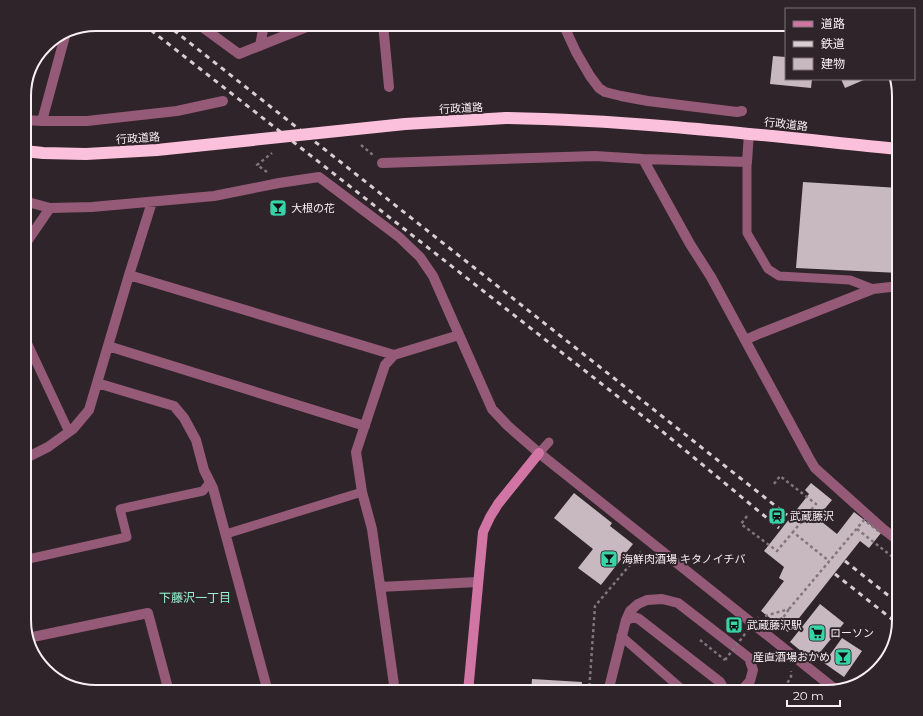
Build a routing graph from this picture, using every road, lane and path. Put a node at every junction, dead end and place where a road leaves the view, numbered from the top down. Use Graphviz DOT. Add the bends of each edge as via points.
graph roads {
  1 [pos="208,31"];
  2 [pos="263,31"];
  3 [pos="297,31"];
  4 [pos="384,31"];
  5 [pos="566,31"];
  6 [pos="64,40"];
  7 [pos="260,46"];
  8 [pos="389,87"];
  9 [pos="223,101"];
  10 [pos="742,111"];
  11 [pos="31,120"];
  12 [pos="42,121"];
  13 [pos="749,134"];
  14 [pos="892,148"];
  15 [pos="31,152"];
  16 [pos="273,153"];
  17 [pos="643,159"];
  18 [pos="747,162"];
  19 [pos="382,163"];
  20 [pos="279,183"];
  21 [pos="152,202"];
  22 [pos="31,203"];
  23 [pos="50,208"];
  24 [pos="31,236"];
  25 [pos="129,275"];
  26 [pos="892,287"];
  27 [pos="873,289"];
  28 [pos="459,335"];
  29 [pos="745,340"];
  30 [pos="108,346"];
  31 [pos="31,351"];
  32 [pos="394,355"];
  33 [pos="97,383"];
  34 [pos="365,426"];
  35 [pos="69,432"];
  36 [pos="549,442"];
  37 [pos="539,453"];
  38 [pos="31,456"];
  39 [pos="210,482"];
  40 [pos="774,484"];
  41 [pos="362,492"];
  42 [pos="747,516"];
  43 [pos="857,529"];
  44 [pos="793,532"];
  45 [pos="881,533"];
  46 [pos="226,534"];
  47 [pos="892,536"];
  48 [pos="892,556"];
  49 [pos="31,558"];
  50 [pos="829,561"];
  51 [pos="478,582"];
  52 [pos="380,588"];
  53 [pos="789,609"];
  54 [pos="626,620"];
  55 [pos="774,630"];
  56 [pos="621,636"];
  57 [pos="33,637"];
  58 [pos="700,640"];
  59 [pos="166,685"];
  60 [pos="266,685"];
  61 [pos="394,685"];
  62 [pos="469,685"];
  63 [pos="610,685"];
  64 [pos="677,685"];
  65 [pos="722,685"];
  66 [pos="746,685"];
  67 [pos="829,685"];
  1 -- 7 [label="street" via="239,54"];
  2 -- 7 [label="street"];
  3 -- 7 [label="street"];
  4 -- 8 [label="street"];
  5 -- 10 [label="street" via="590,76 605,92 648,101"];
  6 -- 12 [label="street"];
  9 -- 12 [label="street" via="177,111 87,121"];
  11 -- 12 [label="street"];
  13 -- 14 [label="highway, 行政道路"];
  13 -- 15 [label="highway, 行政道路, bridge" via="609,122 506,118 405,124 157,150 86,154"];
  13 -- 18 [label="street"];
  16 -- 20 [label="path" via="257,165"];
  17 -- 18 [label="street"];
  17 -- 19 [label="street" via="595,156"];
  17 -- 29 [label="street"];
  18 -- 27 [label="lane" via="747,233 768,269 779,276 850,280"];
  20 -- 21 [label="street" via="214,196"];
  20 -- 28 [label="street" via="319,177 399,237 420,257 433,276"];
  21 -- 23 [label="street"];
  21 -- 25 [label="street"];
  22 -- 23 [label="street"];
  23 -- 24 [label="street"];
  25 -- 30 [label="street"];
  25 -- 32 [label="street"];
  26 -- 27 [label="street"];
  27 -- 29 [label="street"];
  28 -- 32 [label="street"];
  28 -- 37 [label="street" via="492,410"];
  29 -- 47 [label="street" via="815,468"];
  30 -- 33 [label="street"];
  30 -- 34 [label="street"];
  31 -- 35 [label="lane"];
  32 -- 34 [label="street" via="385,366"];
  33 -- 35 [label="street" via="89,410"];
  33 -- 39 [label="street" via="174,406 196,440"];
  34 -- 41 [label="street" via="356,452"];
  35 -- 38 [label="street"];
  36 -- 37 [label="lane"];
  37 -- 51 [label="street" via="490,517 483,532"];
  37 -- 67 [label="street"];
  39 -- 46 [label="street"];
  39 -- 49 [label="lane" via="202,491 120,509 127,537"];
  40 -- 44 [label="path, bridge" via="780,476 816,504"];
  41 -- 46 [label="lane"];
  41 -- 52 [label="street" via="372,529"];
  42 -- 44 [label="path, bridge" via="741,524 777,551"];
  43 -- 45 [label="path, bridge" via="864,520"];
  43 -- 48 [label="path"];
  43 -- 50 [label="path, bridge"];
  44 -- 50 [label="path, bridge"];
  46 -- 60 [label="street"];
  50 -- 53 [label="path, bridge"];
  51 -- 52 [label="street"];
  51 -- 62 [label="street"];
  52 -- 61 [label="street"];
  53 -- 55 [label="path"];
  53 -- 58 [label="path, bridge" via="758,617 725,660"];
  54 -- 56 [label="street"];
  54 -- 65 [label="street" via="634,617 639,619"];
  54 -- 66 [label="street" via="630,611 647,600 662,598 678,604 748,658 753,670"];
  56 -- 63 [label="street"];
  56 -- 64 [label="lane"];
  57 -- 59 [label="street" via="148,613"];
}
